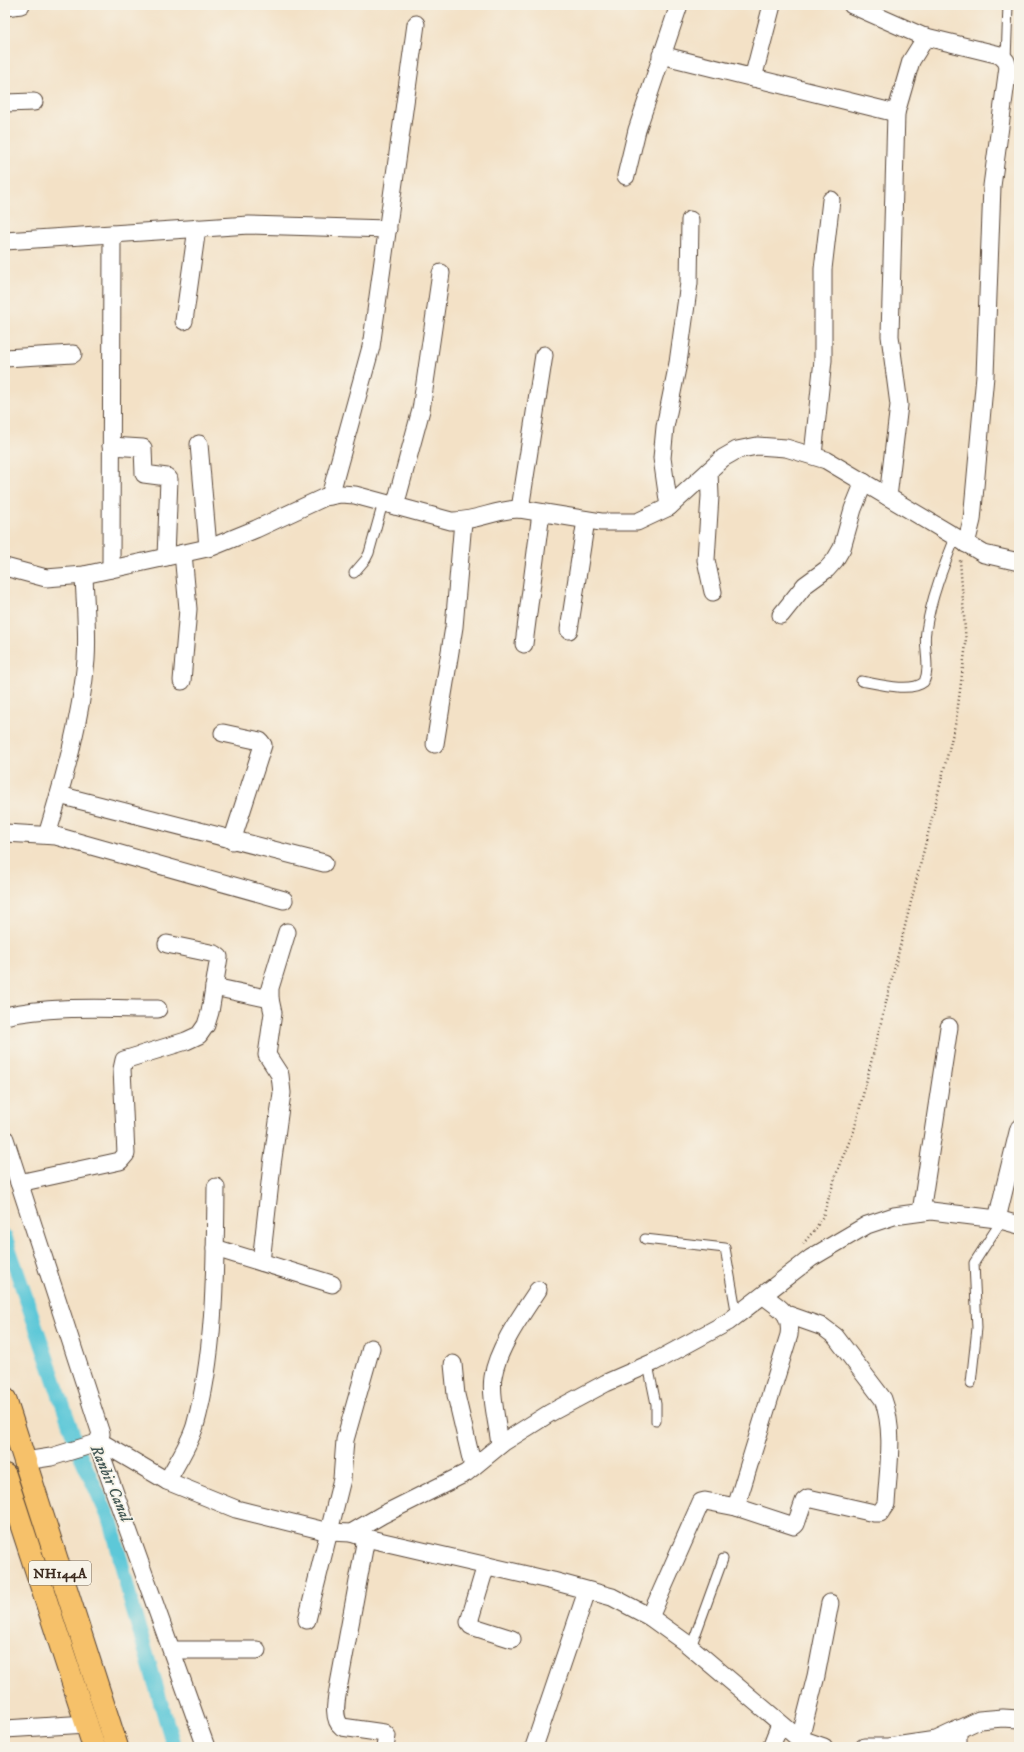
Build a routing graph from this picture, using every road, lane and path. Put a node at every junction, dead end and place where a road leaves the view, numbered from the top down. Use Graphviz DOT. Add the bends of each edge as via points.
graph roads {
  1 [pos="21,5"];
  2 [pos="679,5"];
  3 [pos="772,5"];
  4 [pos="852,5"];
  5 [pos="1008,5"];
  6 [pos="5,7"];
  7 [pos="416,24"];
  8 [pos="926,37"];
  9 [pos="661,55"];
  10 [pos="1006,61"];
  11 [pos="753,78"];
  12 [pos="34,102"];
  13 [pos="5,103"];
  14 [pos="896,113"];
  15 [pos="626,176"];
  16 [pos="831,200"];
  17 [pos="690,220"];
  18 [pos="198,228"];
  19 [pos="388,229"];
  20 [pos="112,234"];
  21 [pos="5,241"];
  22 [pos="441,273"];
  23 [pos="184,321"];
  24 [pos="73,354"];
  25 [pos="544,356"];
  26 [pos="5,358"];
  27 [pos="199,444"];
  28 [pos="111,446"];
  29 [pos="813,455"];
  30 [pos="709,471"];
  31 [pos="864,482"];
  32 [pos="330,496"];
  33 [pos="888,497"];
  34 [pos="389,504"];
  35 [pos="669,507"];
  36 [pos="520,509"];
  37 [pos="541,513"];
  38 [pos="586,520"];
  39 [pos="463,521"];
  40 [pos="960,540"];
  41 [pos="208,547"];
  42 [pos="183,553"];
  43 [pos="166,557"];
  44 [pos="1019,562"];
  45 [pos="5,567"];
  46 [pos="111,569"];
  47 [pos="354,573"];
  48 [pos="84,575"];
  49 [pos="713,592"];
  50 [pos="781,615"];
  51 [pos="569,630"];
  52 [pos="524,644"];
  53 [pos="182,681"];
  54 [pos="861,681"];
  55 [pos="223,733"];
  56 [pos="435,744"];
  57 [pos="59,795"];
  58 [pos="5,833"];
  59 [pos="47,835"];
  60 [pos="232,841"];
  61 [pos="324,863"];
  62 [pos="284,900"];
  63 [pos="287,932"];
  64 [pos="167,944"];
  65 [pos="214,987"];
  66 [pos="270,999"];
  67 [pos="158,1009"];
  68 [pos="5,1016"];
  69 [pos="949,1028"];
  70 [pos="1019,1128"];
  71 [pos="5,1139"];
  72 [pos="19,1183"];
  73 [pos="216,1187"];
  74 [pos="921,1212"];
  75 [pos="999,1220"];
  76 [pos="1019,1225"];
  77 [pos="645,1238"];
  78 [pos="801,1247"];
  79 [pos="215,1248"];
  80 [pos="261,1262"];
  81 [pos="332,1284"];
  82 [pos="538,1290"];
  83 [pos="764,1296"];
  84 [pos="786,1314"];
  85 [pos="737,1316"];
  86 [pos="371,1348"];
  87 [pos="453,1364"];
  88 [pos="648,1365"];
  89 [pos="971,1383"];
  90 [pos="5,1399"];
  91 [pos="656,1421"];
  92 [pos="96,1443"];
  93 [pos="500,1445"];
  94 [pos="25,1461"];
  95 [pos="473,1467"];
  96 [pos="5,1477"];
  97 [pos="167,1481"];
  98 [pos="736,1507"];
  99 [pos="329,1532"];
  100 [pos="359,1536"];
  101 [pos="723,1560"];
  102 [pos="486,1566"];
  103 [pos="587,1590"];
  104 [pos="830,1603"];
  105 [pos="650,1617"];
  106 [pos="307,1620"];
  107 [pos="512,1639"];
  108 [pos="691,1647"];
  109 [pos="172,1650"];
  110 [pos="257,1650"];
  111 [pos="1019,1719"];
  112 [pos="87,1724"];
  113 [pos="780,1724"];
  114 [pos="5,1729"];
  115 [pos="958,1729"];
  116 [pos="812,1744"];
  117 [pos="94,1747"];
  118 [pos="117,1747"];
  119 [pos="206,1747"];
  120 [pos="385,1747"];
  121 [pos="534,1747"];
  122 [pos="771,1747"];
  123 [pos="864,1747"];
  124 [pos="893,1747"];
  125 [pos="958,1747"];
  1 -- 6 [label="street"];
  2 -- 9 [label="street"];
  3 -- 11 [label="street"];
  4 -- 8 [label="street"];
  5 -- 10 [label="lane"];
  7 -- 19 [label="street"];
  8 -- 10 [label="street" via="1000,55"];
  8 -- 14 [label="street" via="911,61"];
  9 -- 11 [label="street"];
  9 -- 15 [label="street" via="637,130"];
  10 -- 40 [label="street" via="1008,68 992,186 985,376 972,520"];
  11 -- 14 [label="street"];
  12 -- 13 [label="street"];
  14 -- 33 [label="street" via="890,336 899,405"];
  16 -- 29 [label="street" via="823,269 823,360"];
  17 -- 35 [label="street" via="688,290 662,458"];
  18 -- 19 [label="street" via="249,225"];
  18 -- 20 [label="street"];
  18 -- 23 [label="street"];
  19 -- 32 [label="street" via="371,347"];
  20 -- 21 [label="street"];
  20 -- 28 [label="street"];
  22 -- 34 [label="street" via="421,410"];
  24 -- 26 [label="street"];
  25 -- 36 [label="street"];
  27 -- 41 [label="street"];
  28 -- 43 [label="street" via="143,448 144,474 169,479"];
  28 -- 46 [label="street"];
  29 -- 30 [label="street" via="786,448 757,446 737,450"];
  29 -- 31 [label="street"];
  30 -- 35 [label="street"];
  30 -- 49 [label="street" via="706,560"];
  31 -- 33 [label="street"];
  31 -- 50 [label="street" via="842,548 835,560 805,585"];
  32 -- 34 [label="street" via="355,495"];
  32 -- 41 [label="street"];
  33 -- 40 [label="street"];
  34 -- 39 [label="street" via="451,521"];
  34 -- 47 [label="lane" via="369,553"];
  35 -- 38 [label="street" via="637,522"];
  36 -- 37 [label="street"];
  36 -- 39 [label="street" via="509,509"];
  37 -- 38 [label="street"];
  37 -- 52 [label="street"];
  38 -- 51 [label="street"];
  39 -- 56 [label="street" via="454,627"];
  40 -- 44 [label="street" via="984,554"];
  40 -- 54 [label="lane" via="930,608 925,633 927,672 924,682 917,687 907,688"];
  40 -- 78 [label="path" via="966,644 956,721 854,1131 840,1163 823,1216"];
  41 -- 42 [label="street"];
  42 -- 43 [label="street"];
  42 -- 53 [label="street" via="188,609"];
  43 -- 46 [label="street"];
  45 -- 48 [label="street" via="46,578"];
  46 -- 48 [label="street"];
  48 -- 57 [label="street" via="87,643 82,697"];
  55 -- 60 [label="street" via="260,741 263,745"];
  57 -- 59 [label="street"];
  57 -- 60 [label="street"];
  58 -- 59 [label="street"];
  59 -- 62 [label="street"];
  60 -- 61 [label="street"];
  63 -- 66 [label="street" via="270,988"];
  64 -- 65 [label="street" via="217,956 220,960"];
  65 -- 66 [label="street"];
  65 -- 72 [label="street" via="206,1025 199,1035 126,1058 122,1063 126,1154 123,1159"];
  66 -- 80 [label="street" via="273,1013 268,1056 280,1075 282,1093"];
  67 -- 68 [label="street" via="86,1009"];
  69 -- 74 [label="street"];
  70 -- 75 [label="street"];
  71 -- 72 [label="street"];
  72 -- 92 [label="street" via="101,1434"];
  73 -- 79 [label="street"];
  74 -- 75 [label="street" via="931,1211"];
  74 -- 83 [label="street" via="894,1216 867,1225 811,1258"];
  75 -- 76 [label="street"];
  75 -- 89 [label="lane" via="974,1263 977,1336"];
  77 -- 85 [label="lane" via="725,1248"];
  79 -- 80 [label="street"];
  79 -- 97 [label="street" via="206,1371 194,1427"];
  80 -- 81 [label="street"];
  82 -- 93 [label="street" via="515,1324 494,1370 493,1386"];
  83 -- 84 [label="street"];
  83 -- 85 [label="street"];
  84 -- 98 [label="street" via="790,1324 789,1335"];
  84 -- 98 [label="street" via="823,1327 836,1336 883,1399 887,1411 890,1445 886,1504 882,1512 874,1513 808,1498 804,1501 794,1526"];
  85 -- 88 [label="street"];
  86 -- 99 [label="street" via="345,1440 342,1479"];
  87 -- 95 [label="street" via="456,1395"];
  88 -- 91 [label="lane" via="656,1404"];
  88 -- 93 [label="street" via="606,1383 550,1413"];
  90 -- 94 [label="highway, NH144A"];
  92 -- 94 [label="street" via="51,1457"];
  92 -- 97 [label="street"];
  92 -- 109 [label="street"];
  93 -- 95 [label="street"];
  94 -- 118 [label="highway, NH144A"];
  95 -- 100 [label="street" via="466,1473 382,1514"];
  96 -- 112 [label="highway, NH144A"];
  97 -- 99 [label="street" via="236,1509"];
  98 -- 105 [label="street" via="702,1502"];
  99 -- 100 [label="street"];
  99 -- 106 [label="street"];
  100 -- 102 [label="street"];
  100 -- 120 [label="street" via="336,1707 337,1721 342,1727 384,1733 387,1736"];
  101 -- 108 [label="lane"];
  102 -- 103 [label="street"];
  102 -- 107 [label="street" via="469,1622 471,1626"];
  103 -- 105 [label="street" via="612,1597"];
  103 -- 121 [label="street"];
  104 -- 116 [label="street" via="816,1676"];
  105 -- 108 [label="street"];
  108 -- 113 [label="street"];
  109 -- 110 [label="street"];
  109 -- 119 [label="street"];
  111 -- 115 [label="street" via="987,1718"];
  112 -- 114 [label="street"];
  112 -- 117 [label="highway, NH144A"];
  113 -- 116 [label="street"];
  113 -- 122 [label="street"];
  115 -- 124 [label="street" via="936,1740"];
  115 -- 125 [label="street"];
  123 -- 124 [label="street"];
}
